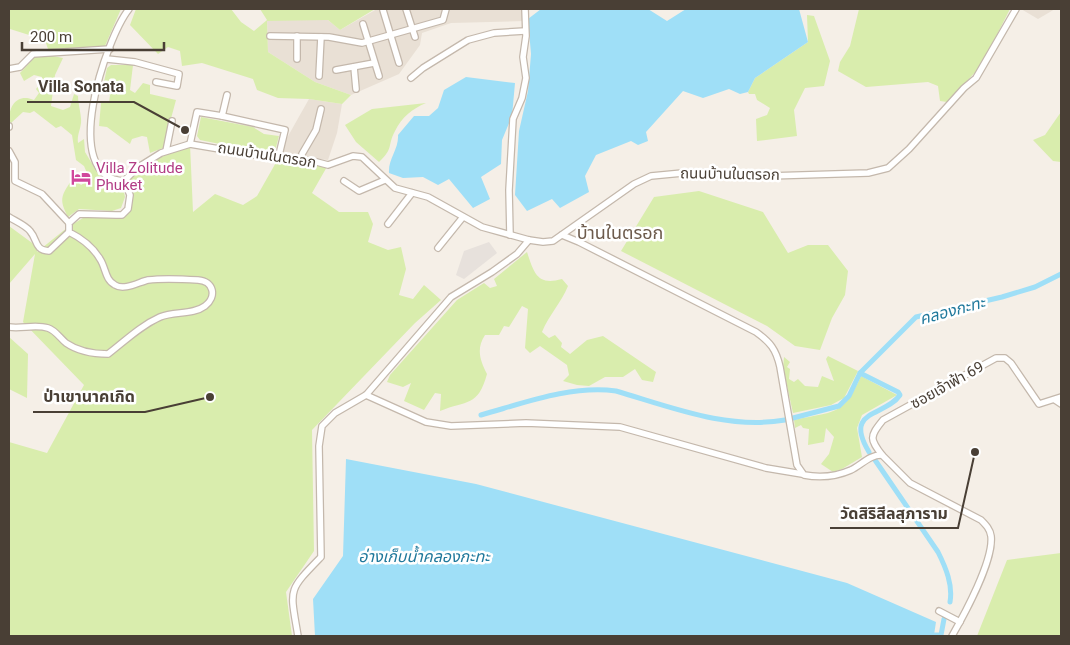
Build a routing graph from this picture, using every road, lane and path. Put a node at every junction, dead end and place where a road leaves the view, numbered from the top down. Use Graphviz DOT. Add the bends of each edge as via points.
graph roads {
  1 [pos="129,9"];
  2 [pos="406,9"];
  3 [pos="446,9"];
  4 [pos="525,9"];
  5 [pos="1016,9"];
  6 [pos="383,10"];
  7 [pos="363,24"];
  8 [pos="413,29"];
  9 [pos="525,31"];
  10 [pos="270,36"];
  11 [pos="297,36"];
  12 [pos="391,36"];
  13 [pos="321,37"];
  14 [pos="415,37"];
  15 [pos="368,42"];
  16 [pos="110,49"];
  17 [pos="107,59"];
  18 [pos="297,59"];
  19 [pos="374,63"];
  20 [pos="399,63"];
  21 [pos="354,67"];
  22 [pos="9,69"];
  23 [pos="336,70"];
  24 [pos="319,76"];
  25 [pos="378,76"];
  26 [pos="412,78"];
  27 [pos="156,82"];
  28 [pos="356,89"];
  29 [pos="227,95"];
  30 [pos="321,109"];
  31 [pos="222,116"];
  32 [pos="172,121"];
  33 [pos="190,144"];
  34 [pos="9,151"];
  35 [pos="166,151"];
  36 [pos="278,159"];
  37 [pos="302,160"];
  38 [pos="385,180"];
  39 [pos="124,181"];
  40 [pos="344,181"];
  41 [pos="412,192"];
  42 [pos="9,217"];
  43 [pos="464,218"];
  44 [pos="69,223"];
  45 [pos="388,224"];
  46 [pos="68,232"];
  47 [pos="510,235"];
  48 [pos="562,235"];
  49 [pos="529,240"];
  50 [pos="438,248"];
  51 [pos="9,327"];
  52 [pos="366,395"];
  53 [pos="1061,397"];
  54 [pos="1055,400"];
  55 [pos="1061,404"];
  56 [pos="882,455"];
  57 [pos="804,475"];
  58 [pos="938,610"];
  59 [pos="960,622"];
  60 [pos="298,636"];
  61 [pos="952,636"];
  1 -- 16 [label="street" via="121,19"];
  2 -- 8 [label="street"];
  3 -- 8 [label="street" via="443,20"];
  4 -- 9 [label="street"];
  5 -- 48 [label="street, ถนนบ้านในตรอก" via="981,72 888,168 868,173 769,176 693,172 652,176 634,184"];
  6 -- 12 [label="street"];
  7 -- 15 [label="street"];
  8 -- 12 [label="street"];
  8 -- 14 [label="street"];
  9 -- 26 [label="street" via="494,33 468,40"];
  9 -- 47 [label="street" via="523,57 526,78 513,119"];
  10 -- 11 [label="street"];
  11 -- 13 [label="street"];
  11 -- 18 [label="street"];
  12 -- 15 [label="street"];
  12 -- 20 [label="street"];
  13 -- 15 [label="street"];
  13 -- 24 [label="street"];
  15 -- 19 [label="street"];
  16 -- 17 [label="street"];
  16 -- 22 [label="street" via="33,54 20,66"];
  17 -- 27 [label="street" via="135,62 179,74 177,86"];
  17 -- 39 [label="street" via="96,91 90,148 108,176"];
  19 -- 21 [label="street"];
  19 -- 25 [label="street"];
  21 -- 23 [label="street"];
  21 -- 28 [label="street"];
  29 -- 31 [label="street"];
  30 -- 37 [label="street" via="316,130 302,154"];
  31 -- 33 [label="street" via="197,112"];
  31 -- 36 [label="street" via="285,130"];
  32 -- 35 [label="street"];
  33 -- 35 [label="street, ถนนบ้านในตรอก"];
  33 -- 36 [label="street, ถนนบ้านในตรอก"];
  34 -- 44 [label="street" via="15,162 15,181 42,194"];
  35 -- 39 [label="street, ถนนบ้านในตรอก" via="137,168"];
  36 -- 37 [label="street, ถนนบ้านในตรอก"];
  37 -- 38 [label="street, ถนนบ้านในตรอก" via="328,165 353,156 362,157"];
  38 -- 40 [label="street" via="359,191"];
  38 -- 41 [label="street, ถนนบ้านในตรอก" via="395,188"];
  39 -- 44 [label="street" via="130,194 128,209 122,215 79,214"];
  41 -- 43 [label="street, ถนนบ้านในตรอก" via="428,197"];
  41 -- 45 [label="street"];
  42 -- 46 [label="street" via="30,231 42,250 49,251"];
  43 -- 47 [label="street, ถนนบ้านในตรอก"];
  43 -- 50 [label="street"];
  44 -- 46 [label="street"];
  46 -- 51 [label="street" via="83,240 101,259 107,278 114,285 120,287 150,280 200,280 212,286 210,301 200,309 162,316 125,338 108,354 90,354 68,344 50,328"];
  47 -- 49 [label="street, ถนนบ้านในตรอก"];
  48 -- 49 [label="street, ถนนบ้านในตรอก" via="553,241"];
  48 -- 57 [label="street" via="729,318 770,342 778,356 797,465"];
  49 -- 52 [label="street" via="517,254 451,297"];
  52 -- 57 [label="street" via="426,422 451,426 526,423 620,427 766,468"];
  52 -- 60 [label="street" via="329,417 320,433 321,557 298,580 292,593"];
  53 -- 54 [label="street"];
  54 -- 55 [label="street"];
  54 -- 56 [label="street, ซอยเจ้าฟ้า 69" via="1039,404 1011,363 1005,358 996,358 882,420 873,433 873,442"];
  56 -- 57 [label="street" via="835,476"];
  56 -- 59 [label="street" via="910,483 941,497 988,526 991,535 983,573"];
  58 -- 59 [label="street"];
  59 -- 61 [label="street"];
}
